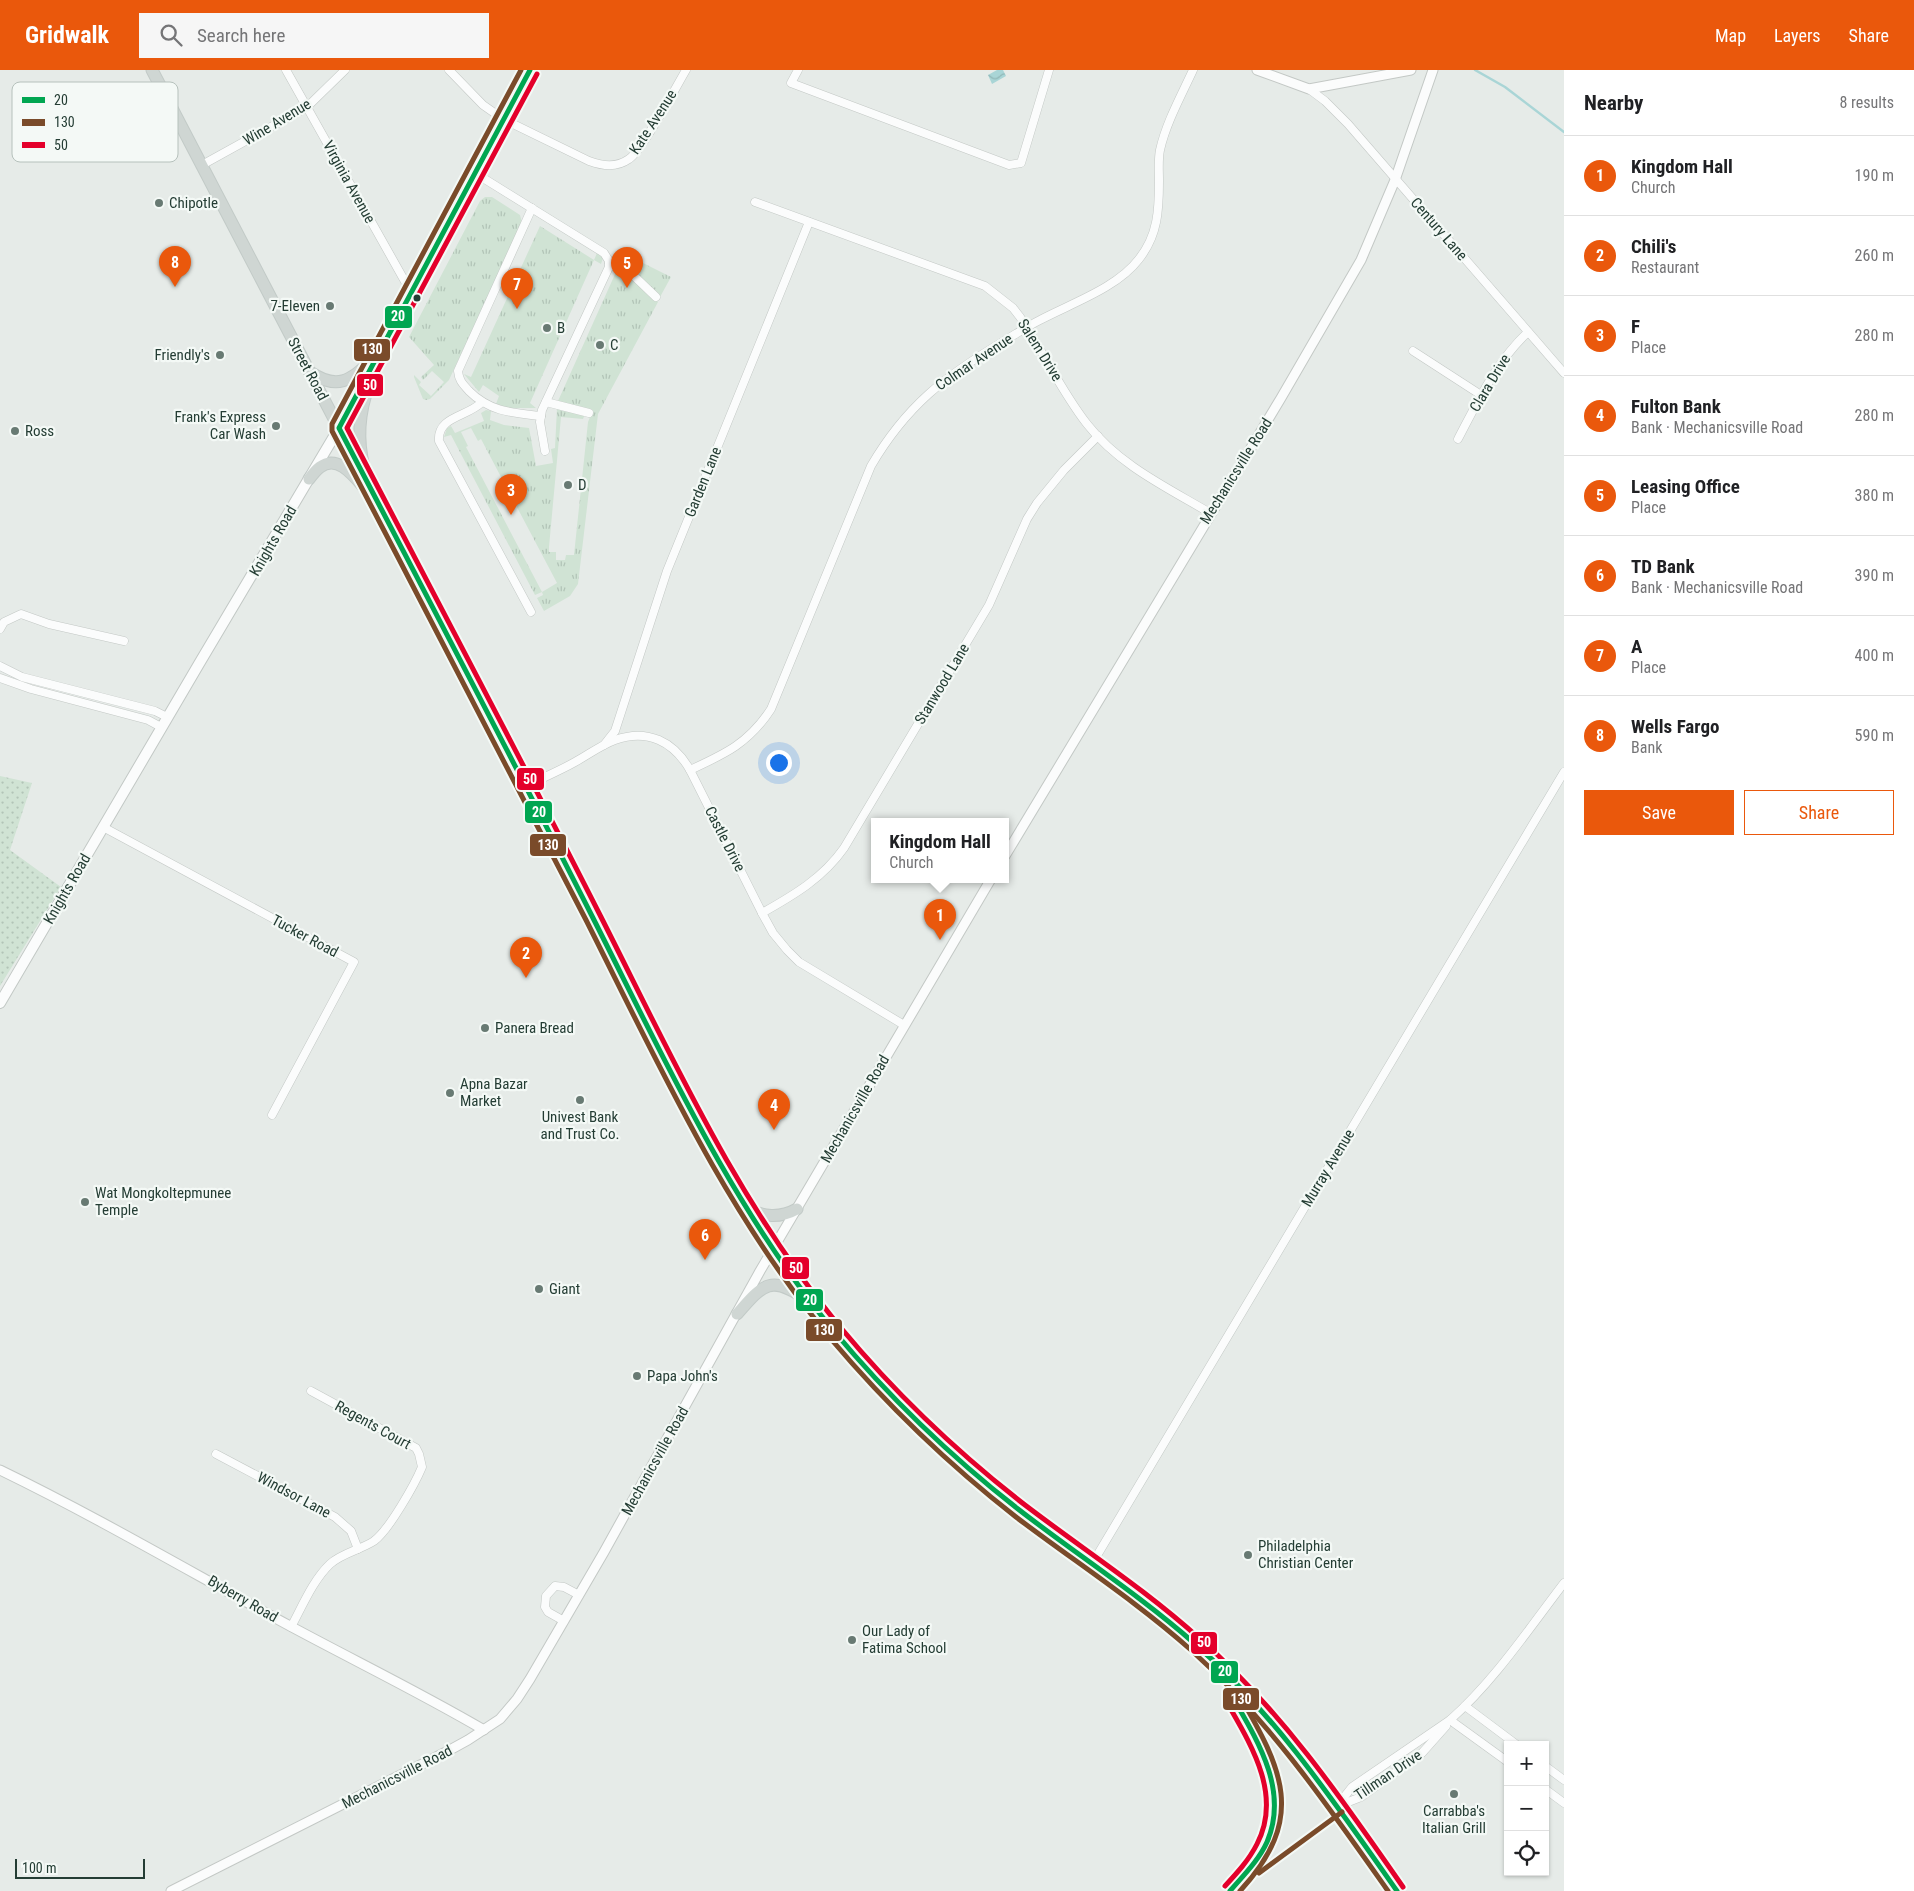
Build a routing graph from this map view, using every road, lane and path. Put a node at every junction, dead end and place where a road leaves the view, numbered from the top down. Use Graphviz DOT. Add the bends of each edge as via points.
graph roads {
  1 [pos="152,70"];
  2 [pos="286,70"];
  3 [pos="345,70"];
  4 [pos="450,70"];
  5 [pos="530,70"];
  6 [pos="686,70"];
  7 [pos="798,70"];
  8 [pos="1049,70"];
  9 [pos="1193,70"];
  10 [pos="1257,70"];
  11 [pos="1412,70"];
  12 [pos="1433,70"];
  13 [pos="158,82"];
  14 [pos="1309,89"];
  15 [pos="307,107"];
  16 [pos="178,119"];
  17 [pos="503,119"];
  18 [pos="202,165"];
  19 [pos="475,173"];
  20 [pos="1395,180"];
  21 [pos="755,202"];
  22 [pos="532,208"];
  23 [pos="808,222"];
  24 [pos="609,264"];
  25 [pos="412,294"];
  26 [pos="656,296"];
  27 [pos="1027,327"];
  28 [pos="1528,332"];
  29 [pos="1413,351"];
  30 [pos="379,354"];
  31 [pos="310,372"];
  32 [pos="1564,373"];
  33 [pos="1481,395"];
  34 [pos="482,402"];
  35 [pos="546,402"];
  36 [pos="589,413"];
  37 [pos="540,416"];
  38 [pos="339,428"];
  39 [pos="1098,436"];
  40 [pos="1458,439"];
  41 [pos="545,451"];
  42 [pos="309,479"];
  43 [pos="370,488"];
  44 [pos="377,502"];
  45 [pos="1210,513"];
  46 [pos="531,612"];
  47 [pos="0,629"];
  48 [pos="124,641"];
  49 [pos="0,666"];
  50 [pos="0,678"];
  51 [pos="167,717"];
  52 [pos="161,727"];
  53 [pos="604,745"];
  54 [pos="690,770"];
  55 [pos="1564,772"];
  56 [pos="526,786"];
  57 [pos="103,827"];
  58 [pos="1009,849"];
  59 [pos="990,883"];
  60 [pos="762,913"];
  61 [pos="0,1003"];
  62 [pos="904,1025"];
  63 [pos="272,1115"];
  64 [pos="744,1206"];
  65 [pos="797,1209"];
  66 [pos="773,1250"];
  67 [pos="814,1305"];
  68 [pos="737,1314"];
  69 [pos="311,1391"];
  70 [pos="216,1454"];
  71 [pos="0,1470"];
  72 [pos="358,1549"];
  73 [pos="1092,1564"];
  74 [pos="1564,1583"];
  75 [pos="579,1595"];
  76 [pos="564,1621"];
  77 [pos="291,1627"];
  78 [pos="1466,1706"];
  79 [pos="1450,1720"];
  80 [pos="484,1730"];
  81 [pos="1512,1741"];
  82 [pos="1504,1759"];
  83 [pos="1549,1769"];
  84 [pos="1564,1780"];
  85 [pos="1549,1792"];
  86 [pos="1564,1803"];
  87 [pos="1337,1806"];
  88 [pos="171,1891"];
  89 [pos="1398,1891"];
  1 -- 13 [label="main road, Street Road"];
  2 -- 15 [label="street, Virginia Avenue"];
  3 -- 15 [label="street, Wine Avenue"];
  4 -- 17 [label="street, Kate Avenue" via="483,105"];
  5 -- 17 [label="main road, Knights Road"];
  6 -- 17 [label="street, Kate Avenue" via="643,142 631,158 618,164 603,166 589,161"];
  7 -- 8 [label="street" via="791,83 1009,165 1021,163"];
  9 -- 27 [label="street, Colmar Avenue" via="1160,150 1158,218 1150,243 1134,265 1104,287"];
  10 -- 14 [label="street"];
  11 -- 14 [label="street"];
  12 -- 20 [label="street, Mechanicsville Road"];
  14 -- 20 [label="street, Century Lane" via="1348,124"];
  15 -- 18 [label="street, Wine Avenue"];
  15 -- 25 [label="street, Virginia Avenue"];
  16 -- 18 [label="main road, Street Road"];
  17 -- 19 [label="main road, Knights Road"];
  18 -- 31 [label="main road, Street Road"];
  19 -- 22 [label="street"];
  19 -- 25 [label="main road, Knights Road"];
  20 -- 28 [label="street, Century Lane"];
  20 -- 45 [label="street, Mechanicsville Road" via="1362,260"];
  21 -- 23 [label="street, Salem Drive"];
  22 -- 24 [label="street" via="604,253"];
  22 -- 34 [label="street" via="458,371 461,382"];
  23 -- 27 [label="street, Salem Drive" via="985,286 1013,308"];
  23 -- 53 [label="street, Garden Lane" via="667,572 615,731"];
  24 -- 26 [label="street" via="634,276"];
  24 -- 35 [label="street"];
  25 -- 30 [label="main road, Knights Road"];
  27 -- 39 [label="street, Salem Drive" via="1074,406"];
  27 -- 54 [label="street, Colmar Avenue" via="947,377 899,423 871,466 771,709 755,731 735,748"];
  28 -- 32 [label="street, Century Lane"];
  28 -- 33 [label="street, Clara Drive" via="1513,346"];
  29 -- 33 [label="street"];
  30 -- 31 [label="main road" via="345,381 329,382"];
  30 -- 38 [label="main road, Knights Road"];
  30 -- 43 [label="main road" via="364,398 360,427 361,453"];
  31 -- 38 [label="main road, Street Road"];
  33 -- 40 [label="street, Clara Drive"];
  34 -- 37 [label="street" via="509,413"];
  34 -- 46 [label="street" via="444,424 440,428 439,441"];
  35 -- 36 [label="street"];
  35 -- 37 [label="street"];
  37 -- 41 [label="street"];
  38 -- 42 [label="main road, Knights Road"];
  38 -- 43 [label="main road, Street Road"];
  39 -- 45 [label="street, Salem Drive" via="1136,470"];
  39 -- 60 [label="street, Stanwood Lane" via="1064,470 1027,519 989,605 844,848 809,885"];
  42 -- 44 [label="main road" via="320,467 341,465"];
  42 -- 51 [label="main road, Knights Road"];
  43 -- 44 [label="main road, Street Road"];
  44 -- 56 [label="main road, Street Road"];
  45 -- 58 [label="street, Mechanicsville Road"];
  47 -- 48 [label="street" via="4,622 21,614 49,624"];
  49 -- 51 [label="street" via="22,677"];
  50 -- 52 [label="street" via="148,720"];
  51 -- 52 [label="main road, Knights Road"];
  52 -- 57 [label="main road, Knights Road"];
  53 -- 54 [label="street, Castle Drive" via="625,737 654,738 675,750"];
  53 -- 56 [label="street, Castle Drive"];
  54 -- 60 [label="street, Castle Drive"];
  55 -- 73 [label="street, Murray Avenue"];
  56 -- 64 [label="main road, Street Road" via="700,1130"];
  57 -- 61 [label="main road, Knights Road"];
  57 -- 63 [label="street, Tucker Road" via="354,962"];
  59 -- 62 [label="street, Mechanicsville Road"];
  60 -- 62 [label="street, Castle Drive" via="773,933 799,962"];
  62 -- 65 [label="street, Mechanicsville Road"];
  64 -- 65 [label="main road" via="772,1216"];
  64 -- 66 [label="main road, Street Road"];
  65 -- 66 [label="street, Mechanicsville Road"];
  66 -- 67 [label="main road, Street Road"];
  66 -- 68 [label="street, Mechanicsville Road"];
  67 -- 68 [label="main road" via="788,1289 773,1285 760,1289"];
  67 -- 73 [label="main road, Street Road" via="872,1375 946,1448 1017,1508"];
  68 -- 75 [label="street, Mechanicsville Road"];
  69 -- 72 [label="street, Regents Court" via="416,1448 422,1460 418,1476 384,1531"];
  70 -- 72 [label="street, Windsor Lane" via="335,1517 351,1531"];
  71 -- 77 [label="street, Byberry Road" via="188,1568"];
  72 -- 77 [label="street, Regents Court" via="329,1565"];
  73 -- 87 [label="main road, Street Road" via="1174,1627 1232,1678 1277,1727"];
  74 -- 78 [label="street, Tillman Drive"];
  75 -- 76 [label="street, Mechanicsville Road"];
  75 -- 76 [label="street" via="555,1586 546,1596 548,1612"];
  76 -- 80 [label="street, Mechanicsville Road" via="517,1699 500,1719"];
  77 -- 80 [label="street, Byberry Road"];
  78 -- 79 [label="street, Tillman Drive"];
  78 -- 81 [label="street"];
  79 -- 82 [label="street"];
  79 -- 87 [label="street, Tillman Drive" via="1352,1787"];
  79 -- 87 [label="street, Tillman Drive" via="1422,1753 1361,1797"];
  80 -- 88 [label="street, Mechanicsville Road"];
  83 -- 84 [label="street"];
  85 -- 86 [label="street"];
  87 -- 89 [label="main road, Street Road"];
}
